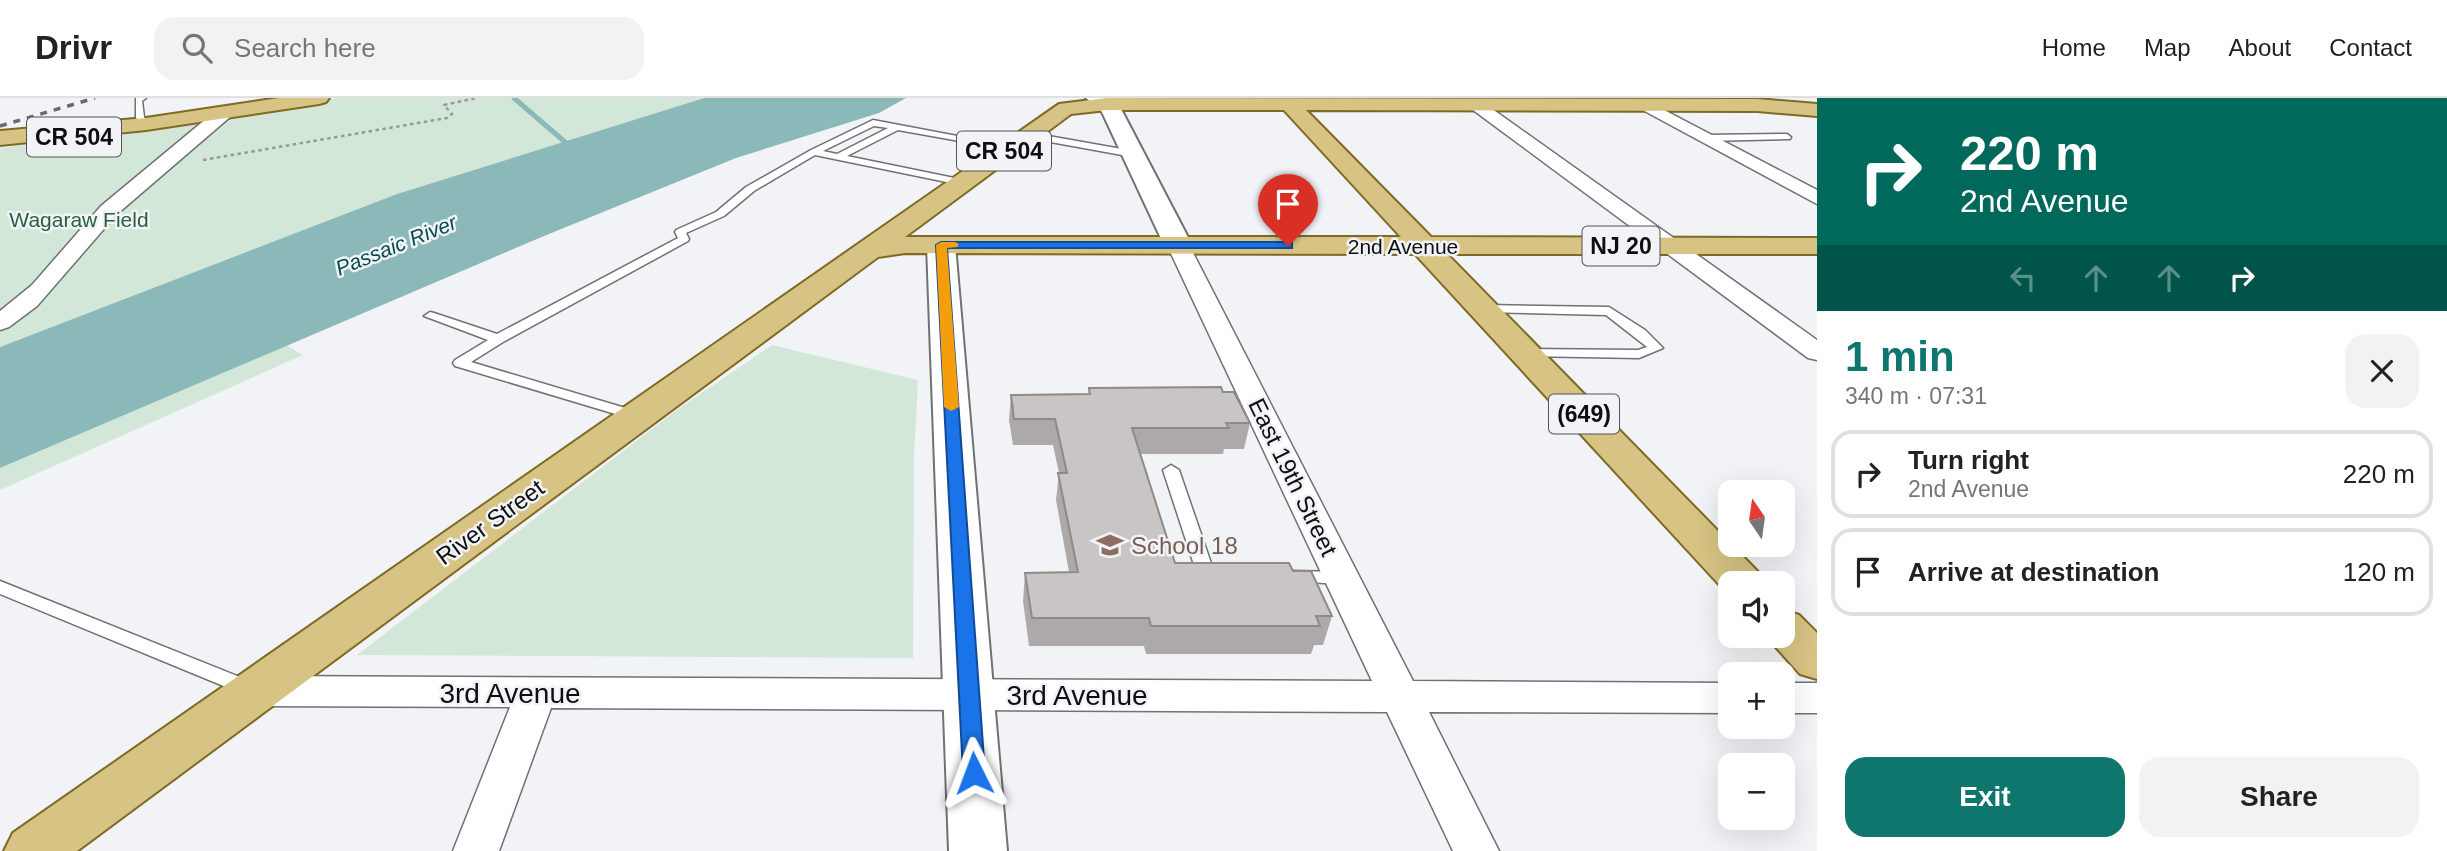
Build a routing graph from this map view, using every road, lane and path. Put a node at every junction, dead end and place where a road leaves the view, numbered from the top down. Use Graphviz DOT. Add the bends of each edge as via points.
graph roads {
  1 [pos="142,98"];
  2 [pos="318,98"];
  3 [pos="476,98"];
  4 [pos="1136,98"];
  5 [pos="1711,98"];
  6 [pos="1760,98"];
  7 [pos="1101,101"];
  8 [pos="1257,101"];
  9 [pos="1656,103"];
  10 [pos="1066,104"];
  11 [pos="1232,104"];
  12 [pos="1290,104"];
  13 [pos="1475,104"];
  14 [pos="1817,109"];
  15 [pos="224,113"];
  16 [pos="146,124"];
  17 [pos="897,127"];
  18 [pos="0,138"];
  19 [pos="1706,138"];
  20 [pos="1787,138"];
  21 [pos="1018,141"];
  22 [pos="0,145"];
  23 [pos="814,152"];
  24 [pos="1133,154"];
  25 [pos="838,157"];
  26 [pos="158,167"];
  27 [pos="954,187"];
  28 [pos="1817,198"];
  29 [pos="941,245"];
  30 [pos="1178,246"];
  31 [pos="1425,246"];
  32 [pos="1671,246"];
  33 [pos="1817,246"];
  34 [pos="864,252"];
  35 [pos="1485,309"];
  36 [pos="430,316"];
  37 [pos="0,322"];
  38 [pos="498,339"];
  39 [pos="1525,352"];
  40 [pos="1817,352"];
  41 [pos="637,416"];
  42 [pos="1171,470"];
  43 [pos="1731,571"];
  44 [pos="1234,575"];
  45 [pos="1275,576"];
  46 [pos="1343,578"];
  47 [pos="0,587"];
  48 [pos="1795,639"];
  49 [pos="1817,662"];
  50 [pos="255,691"];
  51 [pos="536,694"];
  52 [pos="970,695"];
  53 [pos="1401,696"];
  54 [pos="1718,698"];
  55 [pos="1795,698"];
  56 [pos="1817,698"];
  57 [pos="33,851"];
  58 [pos="476,851"];
  59 [pos="978,851"];
  60 [pos="1476,851"];
  1 -- 16 [label="lane" via="138,100 140,118"];
  2 -- 15 [label="main road, CR 504"];
  3 -- 26 [label="path" via="444,105 452,114 447,118"];
  4 -- 11 [label="street"];
  5 -- 9 [label="main road"];
  6 -- 14 [label="main road"];
  7 -- 10 [label="main road"];
  7 -- 11 [label="main road"];
  7 -- 24 [label="street, East 19th Street"];
  8 -- 11 [label="main road"];
  8 -- 12 [label="main road"];
  9 -- 13 [label="main road"];
  9 -- 14 [label="main road"];
  9 -- 19 [label="street"];
  10 -- 21 [label="main road, River Street / CR 504"];
  12 -- 13 [label="main road"];
  12 -- 31 [label="main road, (649)"];
  13 -- 32 [label="street"];
  15 -- 16 [label="main road, CR 504"];
  15 -- 26 [label="street"];
  16 -- 18 [label="main road, CR 504"];
  16 -- 22 [label="main road, CR 504"];
  17 -- 21 [label="lane"];
  17 -- 23 [label="lane" via="873,123"];
  17 -- 25 [label="lane"];
  19 -- 20 [label="lane"];
  19 -- 28 [label="street"];
  21 -- 24 [label="lane"];
  21 -- 27 [label="main road, River Street / CR 504"];
  23 -- 25 [label="lane"];
  23 -- 38 [label="lane" via="750,189 720,214 680,232 684,239"];
  24 -- 30 [label="street, East 19th Street"];
  25 -- 27 [label="lane"];
  26 -- 37 [label="street" via="92,227 31,301"];
  27 -- 29 [label="main road, CR 504" via="936,209"];
  27 -- 34 [label="main road, River Street"];
  29 -- 30 [label="main road, 2nd Avenue / NJ 20"];
  29 -- 34 [label="main road, 2nd Avenue" via="889,246"];
  29 -- 52 [label="street"];
  30 -- 31 [label="main road, 2nd Avenue / NJ 20"];
  30 -- 46 [label="street, East 19th Street"];
  31 -- 32 [label="main road, 2nd Avenue / NJ 20"];
  31 -- 35 [label="main road, (649)"];
  32 -- 33 [label="main road, 2nd Avenue / NJ 20"];
  32 -- 40 [label="street"];
  34 -- 41 [label="main road, River Street"];
  35 -- 39 [label="main road, (649)"];
  35 -- 39 [label="lane" via="1609,312 1656,348 1639,354"];
  36 -- 38 [label="lane"];
  38 -- 41 [label="lane" via="460,362"];
  39 -- 43 [label="main road, (649)"];
  41 -- 50 [label="main road, River Street"];
  42 -- 44 [label="lane" via="1206,574"];
  45 -- 46 [label="lane"];
  46 -- 53 [label="street, East 19th Street"];
  47 -- 50 [label="lane"];
  48 -- 49 [label="main road"];
  50 -- 51 [label="street, 3rd Avenue"];
  50 -- 57 [label="main road, River Street"];
  51 -- 52 [label="street, 3rd Avenue"];
  51 -- 58 [label="street"];
  52 -- 53 [label="street, 3rd Avenue"];
  52 -- 59 [label="street"];
  53 -- 54 [label="street, 3rd Avenue"];
  53 -- 60 [label="street, East 19th Street"];
  55 -- 56 [label="street"];
}
